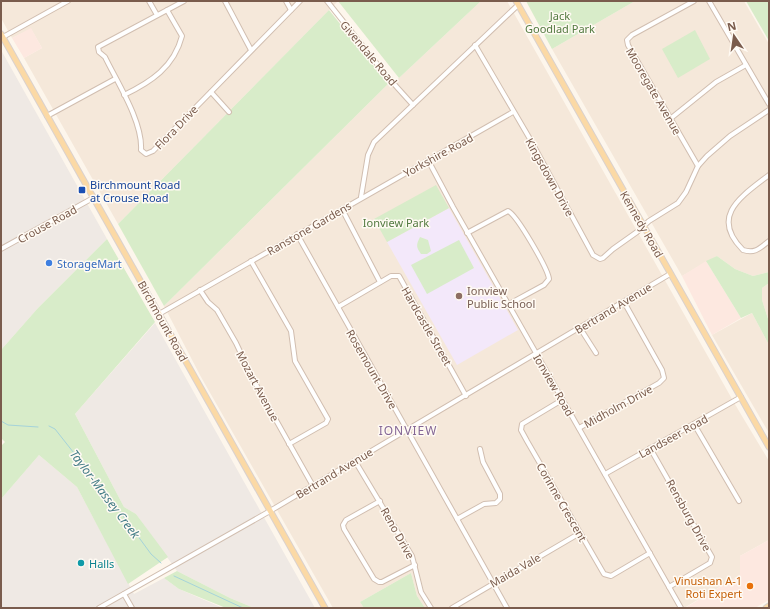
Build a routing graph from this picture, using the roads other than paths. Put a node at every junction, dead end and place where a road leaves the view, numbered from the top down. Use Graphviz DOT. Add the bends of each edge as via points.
graph roads {
  1 [pos="68,1"];
  2 [pos="149,1"];
  3 [pos="184,1"];
  4 [pos="225,1"];
  5 [pos="286,1"];
  6 [pos="300,1"];
  7 [pos="327,1"];
  8 [pos="694,1"];
  9 [pos="709,1"];
  10 [pos="517,3"];
  11 [pos="167,10"];
  12 [pos="291,10"];
  13 [pos="157,15"];
  14 [pos="2,36"];
  15 [pos="475,45"];
  16 [pos="251,50"];
  17 [pos="746,65"];
  18 [pos="115,79"];
  19 [pos="211,92"];
  20 [pos="124,95"];
  21 [pos="413,104"];
  22 [pos="769,104"];
  23 [pos="769,110"];
  24 [pos="229,112"];
  25 [pos="514,112"];
  26 [pos="47,116"];
  27 [pos="670,119"];
  28 [pos="428,160"];
  29 [pos="698,166"];
  30 [pos="769,175"];
  31 [pos="93,198"];
  32 [pos="361,198"];
  33 [pos="342,209"];
  34 [pos="643,226"];
  35 [pos="467,233"];
  36 [pos="297,234"];
  37 [pos="769,241"];
  38 [pos="1,249"];
  39 [pos="251,261"];
  40 [pos="670,274"];
  41 [pos="380,282"];
  42 [pos="200,290"];
  43 [pos="624,302"];
  44 [pos="509,304"];
  45 [pos="338,307"];
  46 [pos="159,314"];
  47 [pos="580,328"];
  48 [pos="536,353"];
  49 [pos="596,353"];
  50 [pos="466,396"];
  51 [pos="740,398"];
  52 [pos="562,400"];
  53 [pos="694,424"];
  54 [pos="579,428"];
  55 [pos="407,430"];
  56 [pos="289,444"];
  57 [pos="650,448"];
  58 [pos="769,448"];
  59 [pos="480,449"];
  60 [pos="355,461"];
  61 [pos="605,474"];
  62 [pos="313,486"];
  63 [pos="380,501"];
  64 [pos="739,501"];
  65 [pos="270,511"];
  66 [pos="457,519"];
  67 [pos="580,534"];
  68 [pos="650,553"];
  69 [pos="415,565"];
  70 [pos="493,583"];
  71 [pos="669,587"];
  72 [pos="124,594"];
  73 [pos="769,606"];
  74 [pos="99,608"];
  75 [pos="132,608"];
  76 [pos="325,608"];
  77 [pos="431,608"];
  78 [pos="452,608"];
  79 [pos="507,608"];
  80 [pos="681,608"];
  81 [pos="766,608"];
  1 -- 14 [label="street"];
  2 -- 13 [label="street"];
  3 -- 11 [label="street"];
  4 -- 16 [label="street"];
  5 -- 12 [label="street"];
  6 -- 12 [label="street, Flora Drive"];
  7 -- 21 [label="street, Givendale Road" via="385,74"];
  8 -- 27 [label="street, Mooregate Avenue" via="627,40"];
  9 -- 17 [label="street"];
  10 -- 15 [label="street, Ranstone Gardens"];
  10 -- 34 [label="main road, Kennedy Road"];
  11 -- 13 [label="street"];
  11 -- 20 [label="street" via="182,36 178,48 163,70 150,82"];
  12 -- 16 [label="street, Flora Drive"];
  13 -- 18 [label="street, Flora Drive" via="98,47"];
  14 -- 26 [label="main road, Birchmount Road"];
  15 -- 21 [label="street, Ranstone Gardens"];
  15 -- 25 [label="street, Kingsdown Drive"];
  16 -- 19 [label="street, Flora Drive"];
  17 -- 22 [label="street"];
  17 -- 27 [label="street" via="716,82"];
  18 -- 20 [label="street, Flora Drive"];
  18 -- 26 [label="street"];
  19 -- 20 [label="street, Flora Drive" via="148,154 141,150 142,143 136,123"];
  19 -- 24 [label="street"];
  21 -- 32 [label="street, Ranstone Gardens" via="371,147"];
  23 -- 29 [label="street" via="730,136"];
  25 -- 28 [label="street, Yorkshire Road"];
  25 -- 34 [label="street, Kingsdown Drive" via="596,258 603,258"];
  26 -- 31 [label="main road, Birchmount Road"];
  27 -- 29 [label="street, Mooregate Avenue"];
  28 -- 32 [label="street, Yorkshire Road"];
  28 -- 35 [label="street, Ionview Road"];
  29 -- 34 [label="street" via="682,199"];
  30 -- 37 [label="street" via="734,204 728,219 732,233 743,250 758,250"];
  31 -- 38 [label="street, Crouse Road"];
  31 -- 46 [label="main road, Birchmount Road"];
  32 -- 33 [label="street, Ranstone Gardens"];
  33 -- 36 [label="street, Ranstone Gardens"];
  33 -- 41 [label="street"];
  34 -- 40 [label="main road, Kennedy Road"];
  35 -- 44 [label="street, Ionview Road"];
  35 -- 44 [label="street" via="508,212 515,217 529,240 549,279 544,285"];
  36 -- 39 [label="street, Ranstone Gardens"];
  36 -- 45 [label="street, Rosemount Drive"];
  39 -- 42 [label="street, Ranstone Gardens"];
  39 -- 56 [label="street" via="291,331 295,361 328,419 326,423"];
  40 -- 43 [label="street, Bertrand Avenue"];
  40 -- 51 [label="main road, Kennedy Road"];
  41 -- 45 [label="street, Hardcastle Street"];
  41 -- 50 [label="street, Hardcastle Street" via="394,275 399,276"];
  42 -- 46 [label="street, Ranstone Gardens"];
  42 -- 56 [label="street, Mozart Avenue" via="226,326"];
  43 -- 47 [label="street, Bertrand Avenue"];
  43 -- 54 [label="street, Midholm Drive" via="664,378"];
  44 -- 48 [label="street, Ionview Road"];
  45 -- 55 [label="street, Rosemount Drive"];
  46 -- 65 [label="main road, Birchmount Road"];
  47 -- 48 [label="street, Bertrand Avenue"];
  47 -- 49 [label="street"];
  48 -- 50 [label="street, Bertrand Avenue"];
  48 -- 52 [label="street, Ionview Road"];
  50 -- 55 [label="street, Bertrand Avenue"];
  51 -- 53 [label="street, Landseer Road"];
  51 -- 58 [label="main road, Kennedy Road"];
  52 -- 54 [label="street, Ionview Road"];
  52 -- 67 [label="street, Corinne Crescent" via="527,420 522,424 521,430"];
  53 -- 57 [label="street, Landseer Road"];
  53 -- 64 [label="street"];
  54 -- 61 [label="street, Ionview Road"];
  55 -- 60 [label="street, Bertrand Avenue"];
  55 -- 66 [label="street, Rosemount Drive"];
  56 -- 62 [label="street, Mozart Avenue"];
  57 -- 61 [label="street, Landseer Road"];
  57 -- 71 [label="street, Rensburg Drive" via="712,557 710,563"];
  59 -- 66 [label="street" via="483,462 500,494 500,499 496,503 484,504"];
  60 -- 62 [label="street, Bertrand Avenue"];
  60 -- 63 [label="street, Reno Drive"];
  61 -- 68 [label="street, Ionview Road"];
  62 -- 65 [label="street, Bertrand Avenue"];
  63 -- 69 [label="street, Reno Drive"];
  63 -- 69 [label="street" via="346,520 344,529 377,581 388,580"];
  65 -- 72 [label="street, Bertrand Avenue"];
  65 -- 76 [label="main road, Birchmount Road"];
  66 -- 70 [label="street, Rosemount Drive"];
  67 -- 68 [label="street, Corinne Crescent" via="602,572 608,576"];
  67 -- 70 [label="street, Maida Vale"];
  68 -- 71 [label="street, Ionview Road"];
  69 -- 77 [label="street, Reno Drive" via="421,592"];
  70 -- 78 [label="street, Maida Vale"];
  70 -- 79 [label="street, Rosemount Drive"];
  71 -- 80 [label="street, Ionview Road"];
  72 -- 74 [label="street, Bertrand Avenue"];
  72 -- 75 [label="street"];
  73 -- 81 [label="main road"];
}
